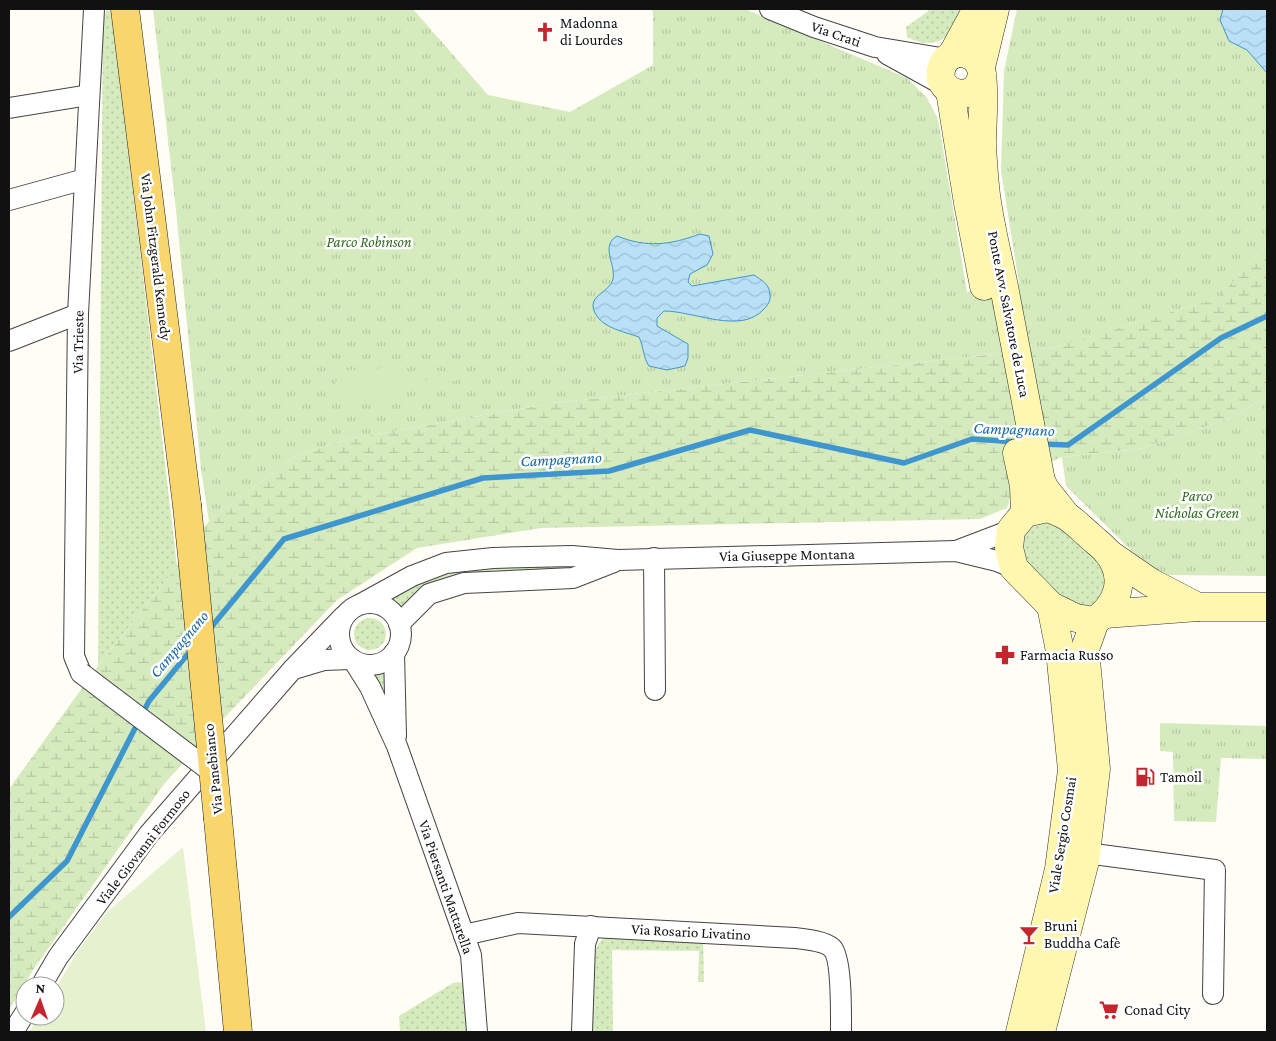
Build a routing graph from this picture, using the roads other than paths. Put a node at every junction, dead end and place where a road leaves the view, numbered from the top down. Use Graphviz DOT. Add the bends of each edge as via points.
graph roads {
  1 [pos="94,9"];
  2 [pos="125,9"];
  3 [pos="770,9"];
  4 [pos="977,9"];
  5 [pos="995,9"];
  6 [pos="813,18"];
  7 [pos="875,47"];
  8 [pos="950,57"];
  9 [pos="982,70"];
  10 [pos="948,88"];
  11 [pos="89,95"];
  12 [pos="9,108"];
  13 [pos="85,179"];
  14 [pos="9,200"];
  15 [pos="977,200"];
  16 [pos="78,314"];
  17 [pos="9,341"];
  18 [pos="1033,484"];
  19 [pos="187,505"];
  20 [pos="1064,513"];
  21 [pos="1018,522"];
  22 [pos="956,550"];
  23 [pos="1108,553"];
  24 [pos="654,558"];
  25 [pos="618,560"];
  26 [pos="1014,568"];
  27 [pos="361,604"];
  28 [pos="1051,606"];
  29 [pos="1198,607"];
  30 [pos="1267,607"];
  31 [pos="344,616"];
  32 [pos="1100,617"];
  33 [pos="399,624"];
  34 [pos="394,654"];
  35 [pos="352,659"];
  36 [pos="292,670"];
  37 [pos="655,690"];
  38 [pos="397,746"];
  39 [pos="213,773"];
  40 [pos="1086,853"];
  41 [pos="591,926"];
  42 [pos="464,935"];
  43 [pos="47,976"];
  44 [pos="1213,994"];
  45 [pos="238,1032"];
  46 [pos="477,1032"];
  47 [pos="582,1032"];
  48 [pos="841,1032"];
  49 [pos="1020,1032"];
  50 [pos="1041,1032"];
  1 -- 11 [label="street, Via Trieste"];
  2 -- 19 [label="main road, Via John Fitzgerald Kennedy"];
  3 -- 6 [label="street, Via Crati"];
  4 -- 8 [label="street"];
  5 -- 9 [label="street"];
  6 -- 7 [label="street, Via Crati"];
  7 -- 8 [label="street, Via Crati"];
  7 -- 10 [label="street, Via Crati"];
  8 -- 9 [label="street" via="966,54 978,60"];
  8 -- 10 [label="street" via="941,69 942,81"];
  9 -- 10 [label="street" via="978,86 968,93 956,93"];
  9 -- 15 [label="street" via="982,146"];
  10 -- 15 [label="street"];
  11 -- 12 [label="street"];
  11 -- 13 [label="street, Via Trieste"];
  13 -- 14 [label="street"];
  13 -- 16 [label="street, Via Trieste"];
  15 -- 18 [label="street, Ponte Avv. Salvatore de Luca"];
  16 -- 17 [label="street"];
  16 -- 39 [label="street, Via Trieste, bridge" via="77,665"];
  18 -- 20 [label="street, Ponte Avv. Salvatore de Luca" via="1045,489"];
  18 -- 21 [label="street, Ponte Avv. Salvatore de Luca"];
  19 -- 39 [label="main road, Via Panebianco, bridge"];
  20 -- 21 [label="street" via="1048,508"];
  20 -- 23 [label="street"];
  21 -- 22 [label="street, Via Giuseppe Montana"];
  21 -- 26 [label="street" via="1009,548"];
  22 -- 24 [label="street, Via Giuseppe Montana"];
  22 -- 26 [label="street, Via Giuseppe Montana"];
  23 -- 29 [label="street" via="1150,582"];
  23 -- 32 [label="street" via="1118,569 1119,582 1112,606"];
  24 -- 25 [label="street, Via Giuseppe Montana"];
  24 -- 37 [label="street"];
  25 -- 27 [label="street, Via Giuseppe Montana" via="572,556 446,563 412,576"];
  25 -- 33 [label="street, Via Giuseppe Montana" via="573,578 464,583 429,594"];
  26 -- 28 [label="street"];
  27 -- 31 [label="street"];
  27 -- 33 [label="street" via="380,604 389,609"];
  28 -- 32 [label="street" via="1076,618"];
  28 -- 49 [label="street, Viale Sergio Cosmai" via="1060,651 1072,770 1060,869"];
  29 -- 30 [label="street"];
  29 -- 32 [label="street"];
  31 -- 35 [label="street" via="338,634 344,651"];
  31 -- 36 [label="street, Viale Giovanni Formoso"];
  32 -- 40 [label="street, Viale Sergio Cosmai" via="1085,649 1096,770"];
  33 -- 34 [label="street" via="401,635"];
  34 -- 35 [label="street" via="379,664 361,664"];
  34 -- 38 [label="street, Via Piersanti Mattarella"];
  35 -- 36 [label="street" via="324,660"];
  35 -- 38 [label="street, Via Piersanti Mattarella" via="370,687"];
  36 -- 43 [label="street, Viale Giovanni Formoso" via="149,834"];
  38 -- 42 [label="street, Via Piersanti Mattarella"];
  39 -- 45 [label="main road, Via Panebianco, bridge"];
  40 -- 44 [label="street" via="1215,870"];
  40 -- 50 [label="street, Viale Sergio Cosmai"];
  41 -- 42 [label="street, Via Rosario Livatino" via="518,923"];
  41 -- 47 [label="street" via="585,944"];
  41 -- 48 [label="street, Via Rosario Livatino" via="795,938 831,947 838,966"];
  42 -- 46 [label="street, Via Piersanti Mattarella" via="470,955"];
}
